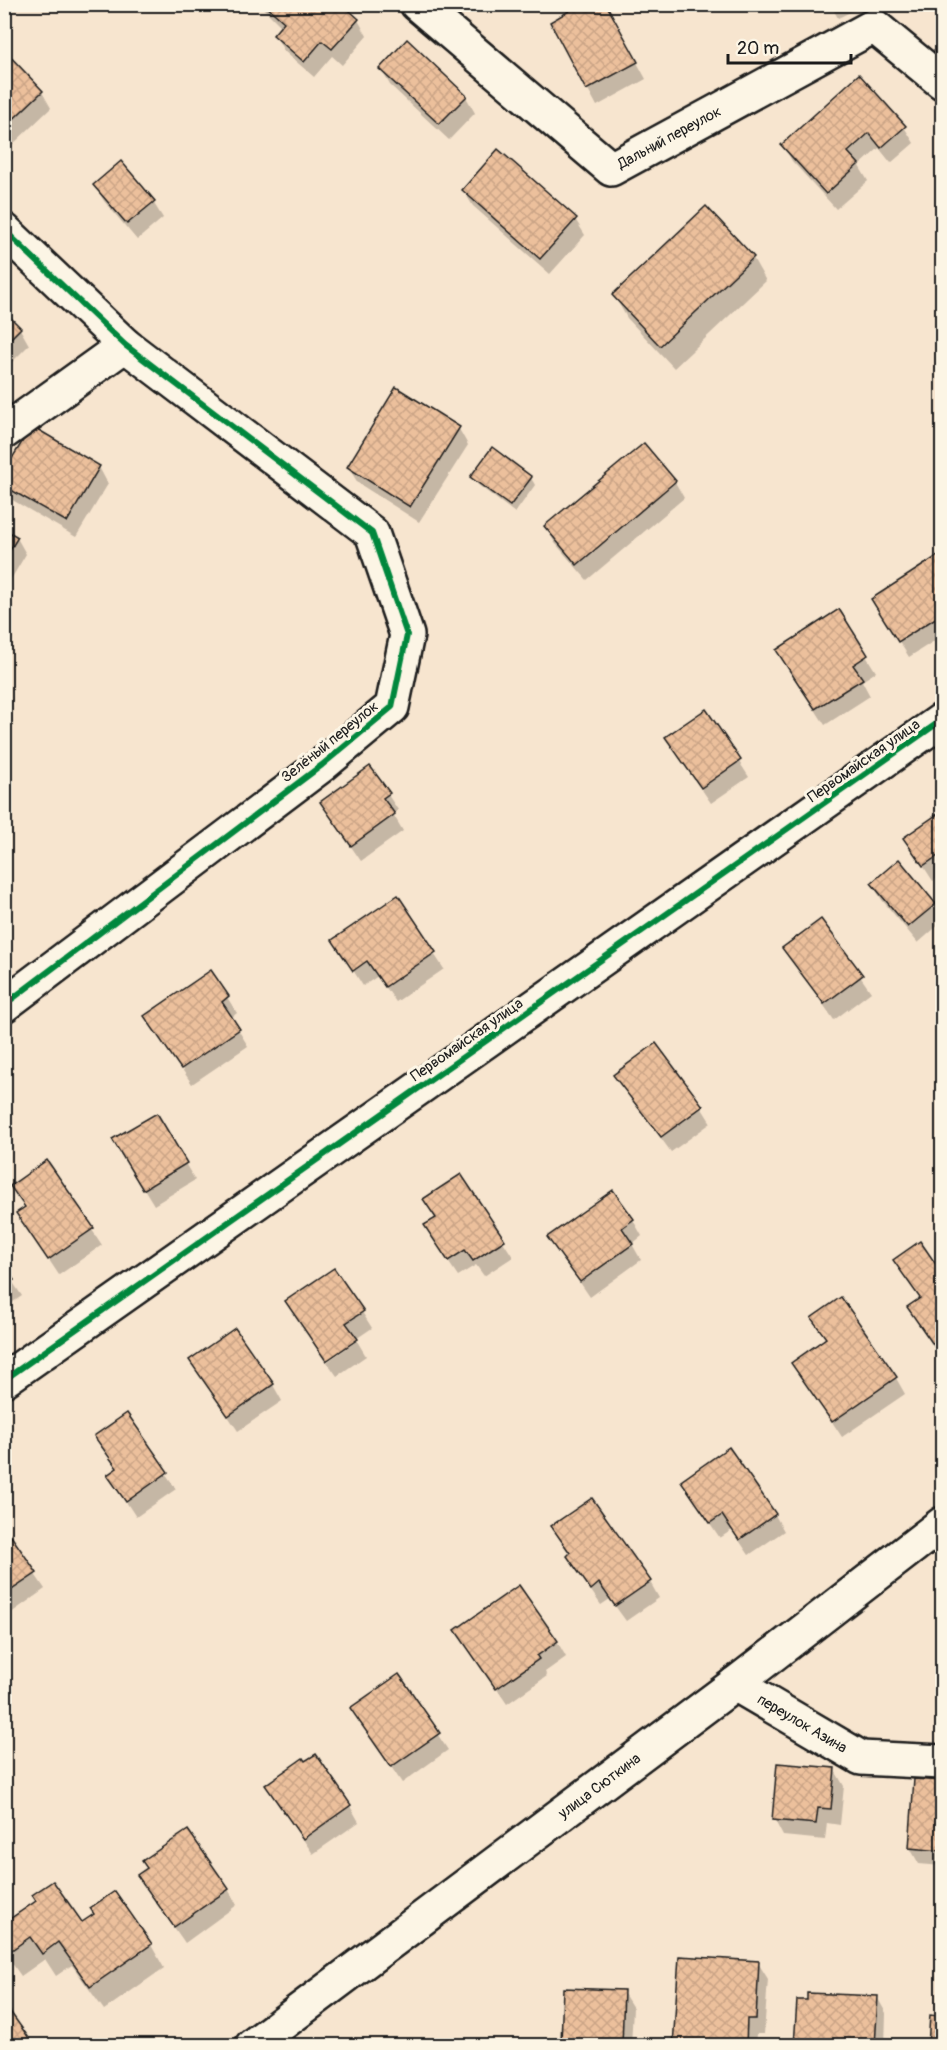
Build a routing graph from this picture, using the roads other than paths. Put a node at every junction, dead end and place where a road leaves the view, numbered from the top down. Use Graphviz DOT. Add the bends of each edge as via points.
graph roads {
  1 [pos="417,4"];
  2 [pos="942,82"];
  3 [pos="4,230"];
  4 [pos="124,345"];
  5 [pos="4,432"];
  6 [pos="942,720"];
  7 [pos="4,1005"];
  8 [pos="4,1380"];
  9 [pos="942,1524"];
  10 [pos="735,1684"];
  11 [pos="942,1762"];
  12 [pos="252,2046"];
  1 -- 2 [label="street, Дальний переулок" via="611,169 874,26"];
  3 -- 4 [label="street, Зелёный переулок"];
  4 -- 5 [label="street"];
  4 -- 7 [label="street, Зелёный переулок" via="372,533 407,634 392,707 322,765"];
  6 -- 8 [label="street, Первомайская улица"];
  9 -- 10 [label="street, улица Сюткина"];
  10 -- 11 [label="street, переулок Азина" via="861,1758"];
  10 -- 12 [label="street, улица Сюткина"];
}
